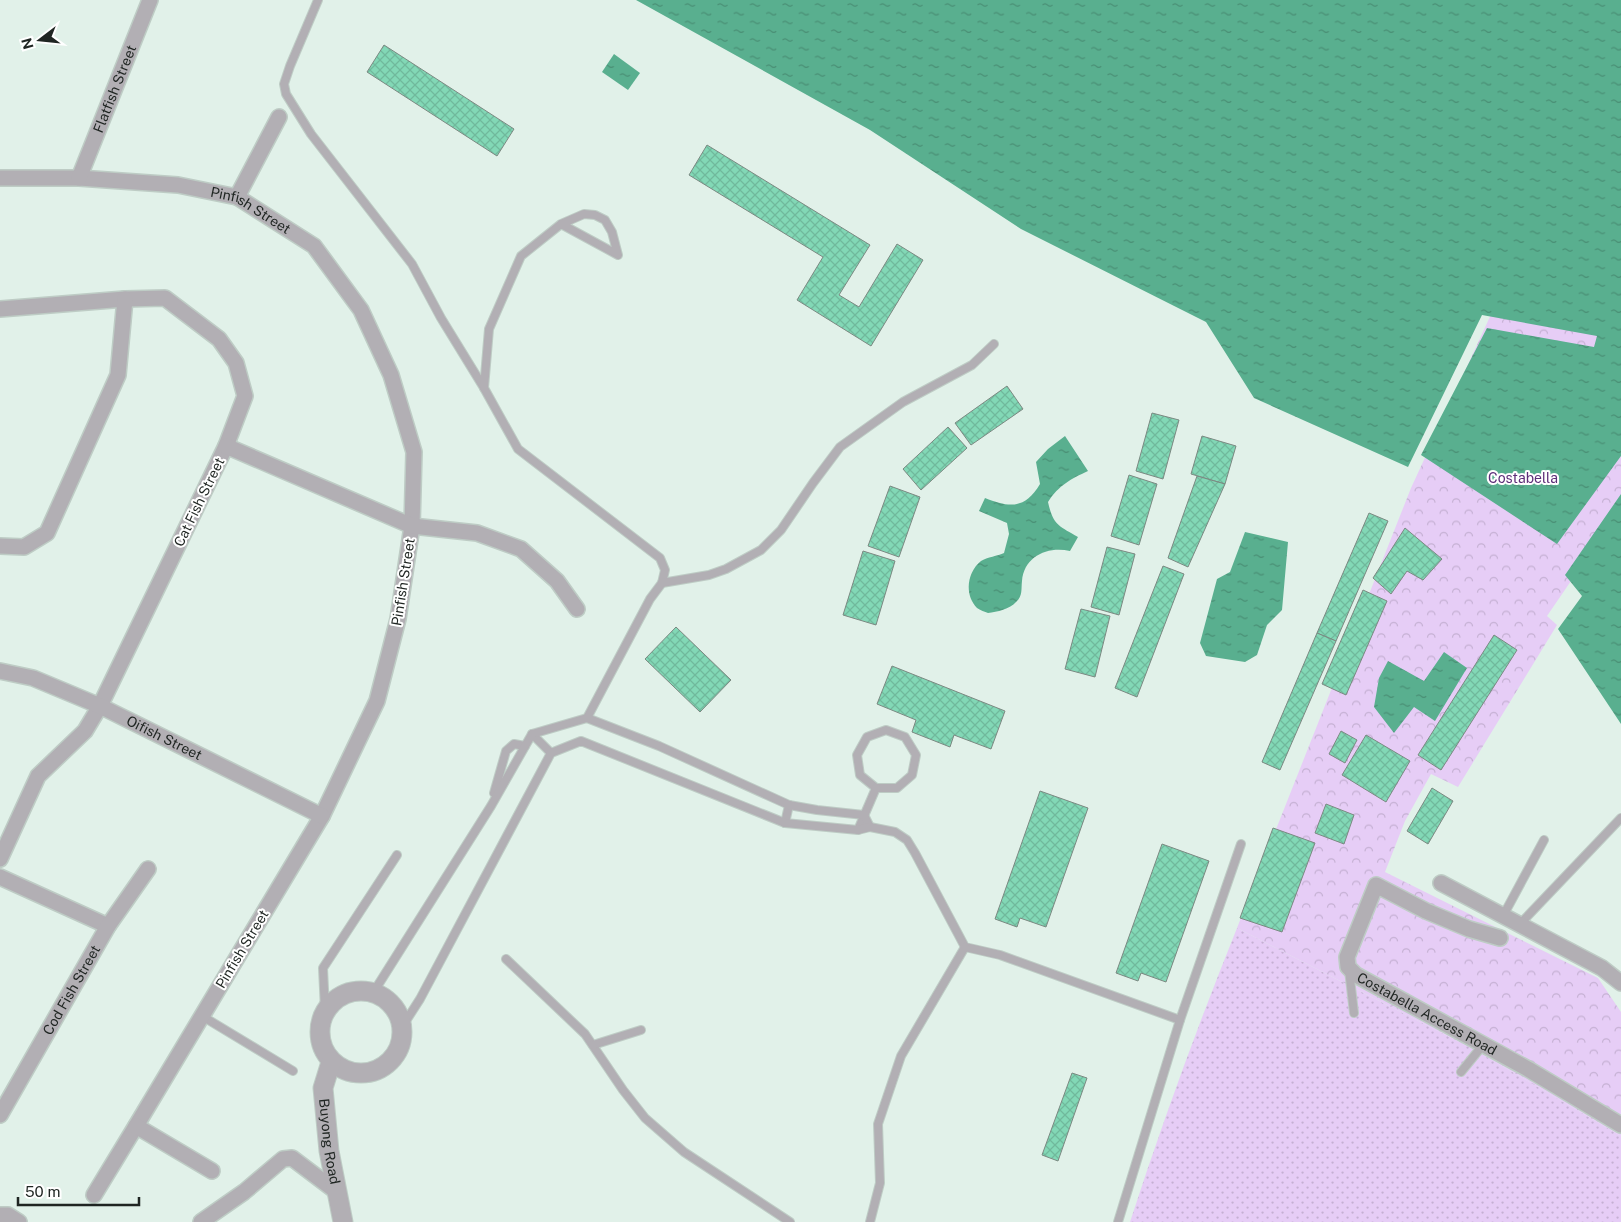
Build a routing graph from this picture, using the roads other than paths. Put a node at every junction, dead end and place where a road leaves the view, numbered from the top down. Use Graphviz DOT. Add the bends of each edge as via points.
graph roads {
  1 [pos="150,0"];
  2 [pos="318,0"];
  3 [pos="279,117"];
  4 [pos="0,178"];
  5 [pos="79,178"];
  6 [pos="238,197"];
  7 [pos="562,224"];
  8 [pos="125,299"];
  9 [pos="0,309"];
  10 [pos="994,344"];
  11 [pos="484,388"];
  12 [pos="226,446"];
  13 [pos="412,526"];
  14 [pos="0,546"];
  15 [pos="662,582"];
  16 [pos="577,609"];
  17 [pos="0,672"];
  18 [pos="100,706"];
  19 [pos="587,718"];
  20 [pos="532,734"];
  21 [pos="525,746"];
  22 [pos="551,753"];
  23 [pos="876,788"];
  24 [pos="490,806"];
  25 [pos="789,806"];
  26 [pos="817,810"];
  27 [pos="864,815"];
  28 [pos="322,816"];
  29 [pos="1621,818"];
  30 [pos="784,823"];
  31 [pos="813,827"];
  32 [pos="870,827"];
  33 [pos="858,830"];
  34 [pos="1544,840"];
  35 [pos="1241,844"];
  36 [pos="396,855"];
  37 [pos="0,859"];
  38 [pos="148,870"];
  39 [pos="0,877"];
  40 [pos="1441,884"];
  41 [pos="1503,916"];
  42 [pos="1520,924"];
  43 [pos="108,926"];
  44 [pos="1500,938"];
  45 [pos="965,947"];
  46 [pos="506,959"];
  47 [pos="1348,967"];
  48 [pos="1621,983"];
  49 [pos="373,993"];
  50 [pos="326,1010"];
  51 [pos="1354,1013"];
  52 [pos="202,1016"];
  53 [pos="1180,1020"];
  54 [pos="402,1027"];
  55 [pos="641,1030"];
  56 [pos="593,1045"];
  57 [pos="1484,1045"];
  58 [pos="331,1062"];
  59 [pos="293,1072"];
  60 [pos="1461,1072"];
  61 [pos="0,1115"];
  62 [pos="1621,1125"];
  63 [pos="136,1126"];
  64 [pos="212,1171"];
  65 [pos="337,1192"];
  66 [pos="94,1195"];
  67 [pos="0,1215"];
  68 [pos="19,1222"];
  69 [pos="201,1222"];
  70 [pos="343,1222"];
  71 [pos="790,1222"];
  72 [pos="870,1222"];
  73 [pos="1118,1222"];
  1 -- 5 [label="street, Flatfish Street"];
  2 -- 11 [label="lane" via="290,66 284,84 286,94 311,134 412,264"];
  3 -- 6 [label="street"];
  4 -- 5 [label="street, Pinfish Street"];
  5 -- 6 [label="street, Pinfish Street" via="178,185"];
  6 -- 13 [label="street, Pinfish Street" via="314,246 361,310 391,375 414,452"];
  7 -- 7 [label="lane" via="578,233 618,255 605,220 584,214"];
  7 -- 11 [label="lane" via="521,256 489,329"];
  8 -- 9 [label="street, Cat Fish Street"];
  8 -- 12 [label="street, Cat Fish Street" via="165,298 219,339 236,363 245,396"];
  8 -- 14 [label="street" via="118,374 47,533 24,547"];
  10 -- 15 [label="lane" via="972,365 903,402 840,447 781,530 761,550 709,575"];
  11 -- 15 [label="lane" via="518,449 660,558 665,570"];
  12 -- 13 [label="street"];
  12 -- 18 [label="street, Cat Fish Street"];
  13 -- 16 [label="street" via="477,533 521,549 557,581"];
  13 -- 28 [label="street, Pinfish Street" via="398,619 377,702"];
  15 -- 19 [label="lane"];
  17 -- 18 [label="street, Oifish Street" via="33,678"];
  18 -- 28 [label="street, Oifish Street"];
  18 -- 37 [label="street, Cat Fish Street" via="85,731 38,776"];
  19 -- 20 [label="lane"];
  19 -- 25 [label="lane" via="658,746"];
  20 -- 21 [label="lane"];
  20 -- 22 [label="lane"];
  21 -- 24 [label="lane"];
  21 -- 24 [label="lane" via="514,744 506,751"];
  22 -- 30 [label="lane" via="581,741"];
  22 -- 54 [label="lane"];
  23 -- 23 [label="lane" via="897,788 912,775 916,754 905,737 886,730 867,737 857,755 860,775"];
  23 -- 27 [label="lane"];
  24 -- 49 [label="lane"];
  25 -- 26 [label="lane"];
  25 -- 30 [label="lane"];
  26 -- 27 [label="lane"];
  26 -- 31 [label="lane"];
  27 -- 32 [label="lane"];
  27 -- 33 [label="lane"];
  28 -- 52 [label="street, Pinfish Street"];
  29 -- 42 [label="lane"];
  30 -- 31 [label="lane"];
  31 -- 33 [label="lane"];
  32 -- 33 [label="lane"];
  32 -- 45 [label="lane" via="895,832 907,840"];
  34 -- 41 [label="lane"];
  35 -- 53 [label="lane"];
  36 -- 50 [label="lane" via="323,968"];
  38 -- 43 [label="street, Cod Fish Street"];
  39 -- 43 [label="street"];
  40 -- 41 [label="street"];
  41 -- 42 [label="street"];
  42 -- 48 [label="street" via="1602,968"];
  43 -- 61 [label="street, Cod Fish Street"];
  44 -- 47 [label="street, Costabella Access Road" via="1469,930 1376,886 1349,951"];
  45 -- 53 [label="lane" via="1000,955"];
  45 -- 72 [label="lane" via="900,1056 878,1124 880,1183"];
  46 -- 56 [label="lane"];
  47 -- 51 [label="lane"];
  47 -- 57 [label="street, Costabella Access Road" via="1356,975"];
  49 -- 50 [label="street" via="351,992"];
  49 -- 54 [label="street" via="392,1005"];
  50 -- 58 [label="street" via="320,1021 319,1033 323,1050"];
  52 -- 59 [label="lane"];
  52 -- 63 [label="street, Pinfish Street"];
  53 -- 73 [label="lane"];
  54 -- 58 [label="street" via="400,1047 394,1057 379,1069 359,1073 343,1070"];
  55 -- 56 [label="lane"];
  56 -- 71 [label="lane" via="623,1090 684,1152"];
  57 -- 60 [label="lane"];
  57 -- 62 [label="street, Costabella Access Road"];
  58 -- 65 [label="street, Buyong Road" via="323,1088"];
  63 -- 64 [label="street"];
  63 -- 66 [label="street, Pinfish Street"];
  65 -- 69 [label="street" via="292,1158 283,1158 244,1192"];
  65 -- 70 [label="street, Buyong Road"];
  67 -- 68 [label="street" via="8,1215"];
}
